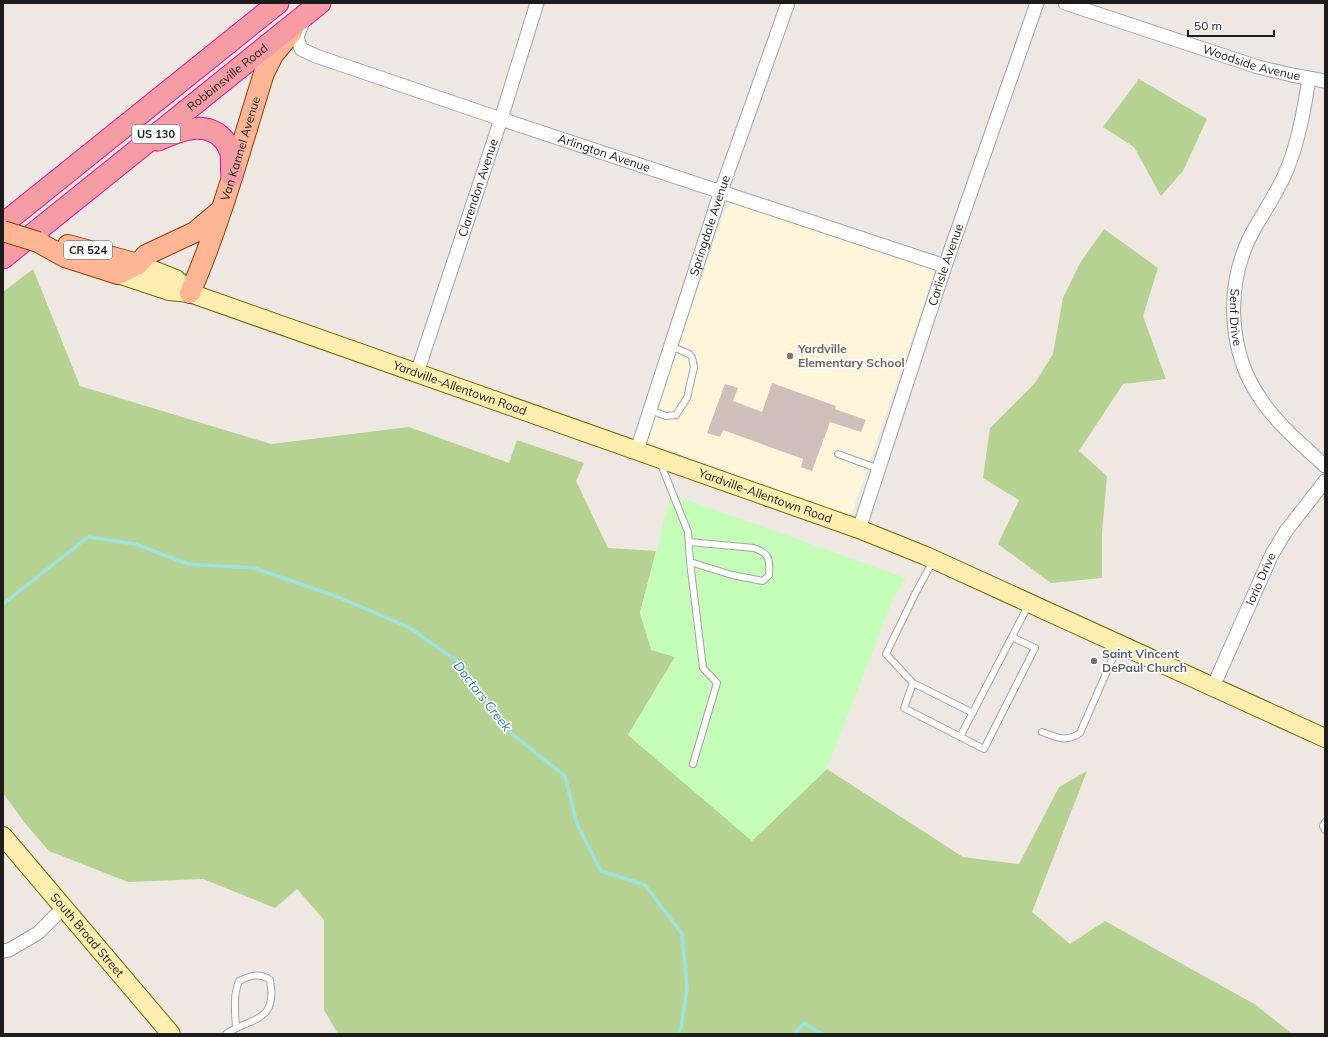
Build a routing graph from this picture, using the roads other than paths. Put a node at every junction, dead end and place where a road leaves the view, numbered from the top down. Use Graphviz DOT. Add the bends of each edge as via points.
graph roads {
  1 [pos="278,3"];
  2 [pos="537,3"];
  3 [pos="788,3"];
  4 [pos="1037,3"];
  5 [pos="1065,3"];
  6 [pos="314,8"];
  7 [pos="1309,79"];
  8 [pos="1325,81"];
  9 [pos="501,119"];
  10 [pos="126,158"];
  11 [pos="232,176"];
  12 [pos="721,191"];
  13 [pos="221,210"];
  14 [pos="3,224"];
  15 [pos="3,231"];
  16 [pos="38,242"];
  17 [pos="3,258"];
  18 [pos="138,264"];
  19 [pos="945,266"];
  20 [pos="118,274"];
  21 [pos="190,293"];
  22 [pos="671,346"];
  23 [pos="417,372"];
  24 [pos="650,410"];
  25 [pos="637,450"];
  26 [pos="838,454"];
  27 [pos="657,457"];
  28 [pos="1325,466"];
  29 [pos="879,469"];
  30 [pos="1325,481"];
  31 [pos="859,529"];
  32 [pos="689,542"];
  33 [pos="934,559"];
  34 [pos="690,562"];
  35 [pos="1030,603"];
  36 [pos="1012,637"];
  37 [pos="1119,644"];
  38 [pos="913,683"];
  39 [pos="1213,687"];
  40 [pos="973,713"];
  41 [pos="1042,732"];
  42 [pos="960,737"];
  43 [pos="1325,738"];
  44 [pos="692,764"];
  45 [pos="1325,822"];
  46 [pos="1325,830"];
  47 [pos="3,836"];
  48 [pos="64,907"];
  49 [pos="3,951"];
  50 [pos="236,1027"];
  51 [pos="171,1034"];
  52 [pos="226,1034"];
  1 -- 14 [label="highway, US 130"];
  2 -- 9 [label="street, Clarendon Avenue"];
  3 -- 12 [label="street, Springdale Avenue"];
  4 -- 19 [label="street, Carlisle Avenue"];
  5 -- 7 [label="street, Woodside Avenue" via="1258,67"];
  6 -- 9 [label="street, Arlington Avenue" via="300,26 297,37 301,49"];
  6 -- 10 [label="highway, Robbinsville Road / US 130"];
  6 -- 11 [label="main road, Van Kannel Avenue" via="280,46 264,73"];
  7 -- 8 [label="street, Woodside Avenue"];
  7 -- 28 [label="street, Senf Drive" via="1298,138 1288,167 1249,239 1241,261 1236,283 1234,326 1243,365 1261,401 1275,419"];
  9 -- 12 [label="street, Arlington Avenue"];
  9 -- 23 [label="street, Clarendon Avenue"];
  10 -- 11 [label="highway" via="167,136 191,128 201,128 221,136 227,144 231,154"];
  10 -- 17 [label="highway, Robbinsville Road / US 130"];
  11 -- 13 [label="main road, Van Kannel Avenue"];
  12 -- 19 [label="street, Arlington Avenue"];
  12 -- 22 [label="street, Springdale Avenue"];
  13 -- 18 [label="main road" via="195,232 146,254"];
  13 -- 21 [label="main road, Van Kannel Avenue"];
  15 -- 16 [label="main road, Yardville-Allentown Road / CR 524, bridge"];
  16 -- 18 [label="main road, Yardville-Allentown Road / CR 524" via="72,246"];
  16 -- 20 [label="main road, Yardville-Allentown Road / CR 524" via="65,257"];
  18 -- 20 [label="main road"];
  18 -- 21 [label="main road, Yardville-Allentown Road / CR 524" via="176,279"];
  19 -- 29 [label="street, Carlisle Avenue"];
  20 -- 21 [label="main road, Yardville-Allentown Road / CR 524" via="169,291"];
  21 -- 23 [label="main road, Yardville-Allentown Road / CR 524"];
  22 -- 24 [label="street, Springdale Avenue"];
  22 -- 24 [label="lane" via="692,357 694,367 687,398 676,415 666,416"];
  23 -- 25 [label="main road, Yardville-Allentown Road / CR 524"];
  24 -- 25 [label="street, Springdale Avenue"];
  25 -- 27 [label="main road, Yardville-Allentown Road / CR 524"];
  26 -- 29 [label="lane"];
  27 -- 31 [label="main road, Yardville-Allentown Road / CR 524"];
  27 -- 32 [label="lane" via="688,532"];
  29 -- 31 [label="street, Carlisle Avenue"];
  30 -- 39 [label="street, Iorio Drive" via="1286,531 1272,554"];
  31 -- 33 [label="main road, Yardville-Allentown Road / CR 524"];
  32 -- 34 [label="lane"];
  32 -- 34 [label="lane" via="754,548 767,554 770,563 769,575 763,581 732,575"];
  33 -- 35 [label="main road, Yardville-Allentown Road / CR 524"];
  33 -- 38 [label="lane" via="886,654"];
  34 -- 44 [label="lane" via="703,668 717,683"];
  35 -- 36 [label="lane"];
  35 -- 37 [label="main road, Yardville-Allentown Road / CR 524"];
  36 -- 40 [label="lane"];
  36 -- 42 [label="lane" via="1035,648 984,749"];
  37 -- 39 [label="main road, Yardville-Allentown Road / CR 524"];
  37 -- 41 [label="lane" via="1080,733 1066,739"];
  38 -- 40 [label="lane"];
  38 -- 42 [label="lane" via="904,708"];
  39 -- 43 [label="main road, Yardville-Allentown Road / CR 524"];
  40 -- 42 [label="lane"];
  45 -- 46 [label="lane"];
  47 -- 48 [label="main road, South Broad Street"];
  48 -- 49 [label="street" via="38,933"];
  48 -- 51 [label="main road, South Broad Street"];
  50 -- 50 [label="lane" via="258,1019 266,1012 272,990 270,980 264,975 255,975 239,981 235,999"];
  50 -- 52 [label="lane"];
}
